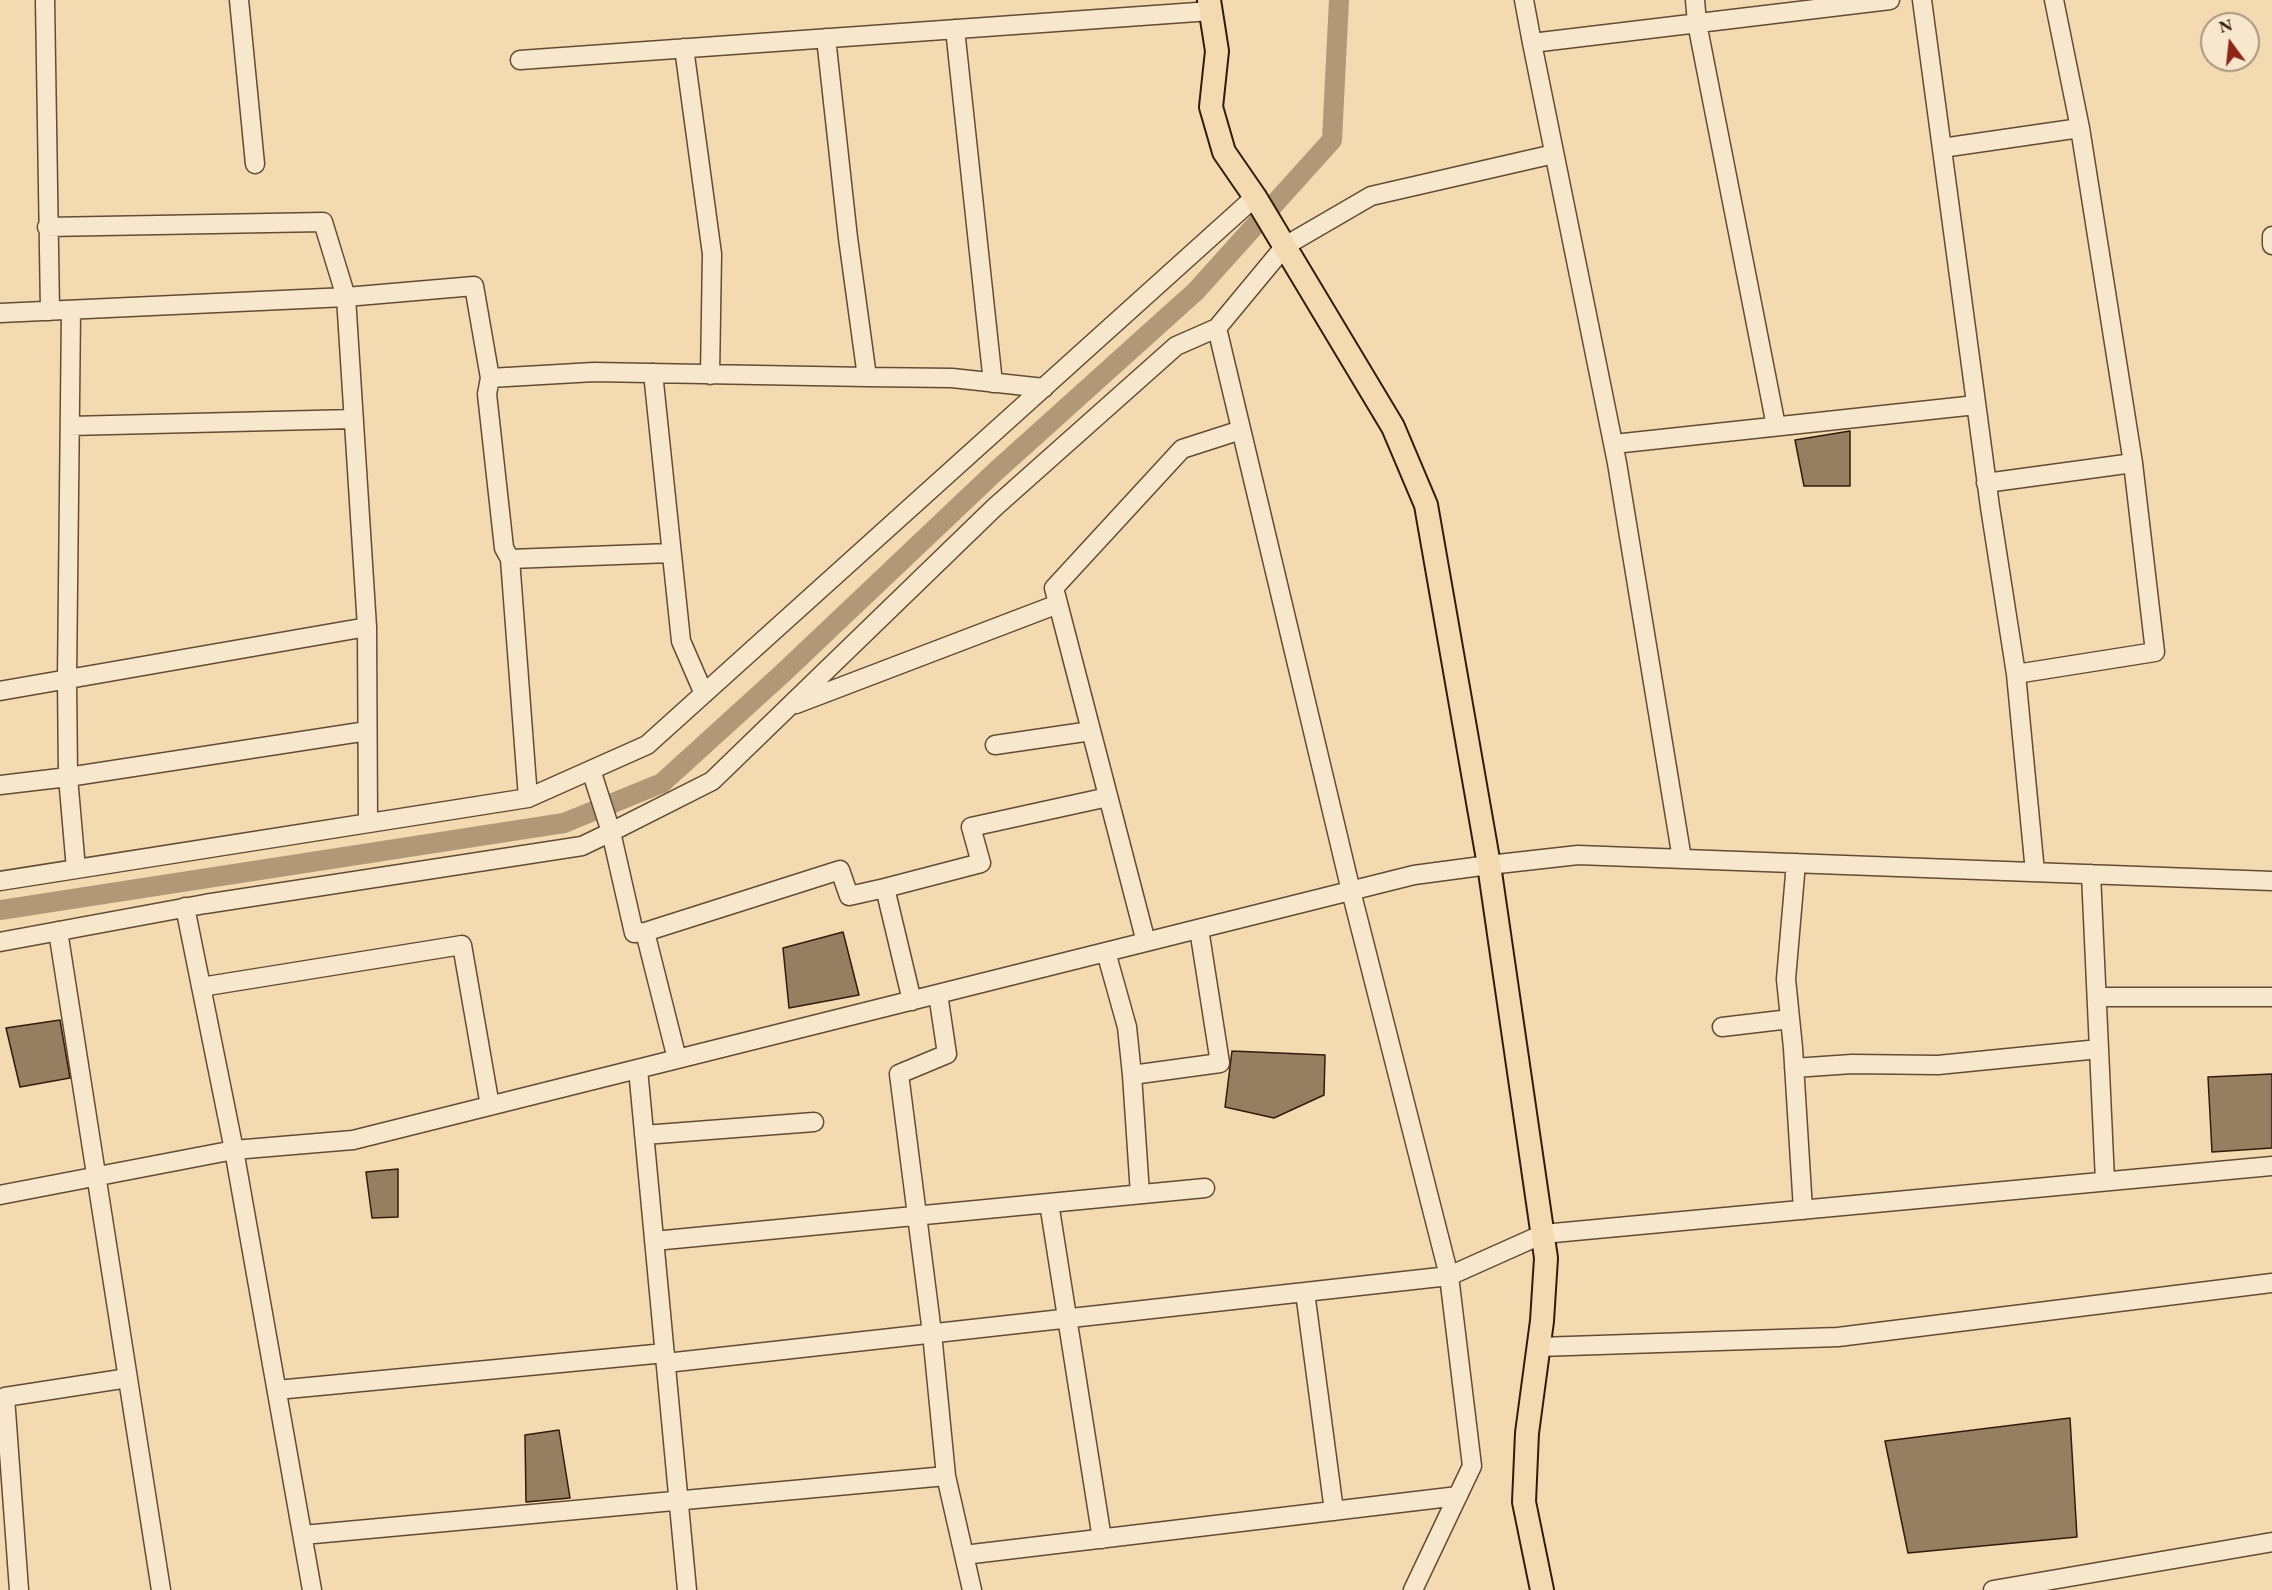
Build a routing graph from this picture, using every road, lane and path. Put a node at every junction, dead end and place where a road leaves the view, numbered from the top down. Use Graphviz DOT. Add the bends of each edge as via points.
graph roads {
  1 [pos="45,0"];
  2 [pos="238,0"];
  3 [pos="1524,0"];
  4 [pos="1695,0"];
  5 [pos="1890,0"];
  6 [pos="1922,0"];
  7 [pos="2054,0"];
  8 [pos="1210,5"];
  9 [pos="1697,23"];
  10 [pos="955,29"];
  11 [pos="826,38"];
  12 [pos="1532,43"];
  13 [pos="684,48"];
  14 [pos="520,60"];
  15 [pos="2080,128"];
  16 [pos="1942,148"];
  17 [pos="1554,154"];
  18 [pos="255,164"];
  19 [pos="1255,197"];
  20 [pos="47,227"];
  21 [pos="2272,236"];
  22 [pos="1285,246"];
  23 [pos="2272,246"];
  24 [pos="346,297"];
  25 [pos="70,310"];
  26 [pos="50,311"];
  27 [pos="0,313"];
  28 [pos="1217,328"];
  29 [pos="653,373"];
  30 [pos="710,375"];
  31 [pos="867,377"];
  32 [pos="490,378"];
  33 [pos="993,383"];
  34 [pos="1044,388"];
  35 [pos="1976,405"];
  36 [pos="354,419"];
  37 [pos="69,426"];
  38 [pos="1776,426"];
  39 [pos="1241,430"];
  40 [pos="1614,444"];
  41 [pos="2133,463"];
  42 [pos="1986,483"];
  43 [pos="671,553"];
  44 [pos="510,559"];
  45 [pos="1058,604"];
  46 [pos="367,627"];
  47 [pos="2016,674"];
  48 [pos="67,680"];
  49 [pos="0,691"];
  50 [pos="704,694"];
  51 [pos="788,706"];
  52 [pos="367,731"];
  53 [pos="1091,731"];
  54 [pos="995,745"];
  55 [pos="591,770"];
  56 [pos="68,777"];
  57 [pos="0,784"];
  58 [pos="1108,797"];
  59 [pos="528,798"];
  60 [pos="368,823"];
  61 [pos="611,832"];
  62 [pos="1682,859"];
  63 [pos="1796,863"];
  64 [pos="1490,865"];
  65 [pos="76,869"];
  66 [pos="2035,872"];
  67 [pos="2091,874"];
  68 [pos="0,881"];
  69 [pos="2272,881"];
  70 [pos="885,888"];
  71 [pos="1351,891"];
  72 [pos="185,908"];
  73 [pos="1199,929"];
  74 [pos="58,931"];
  75 [pos="645,932"];
  76 [pos="0,942"];
  77 [pos="1146,942"];
  78 [pos="1106,952"];
  79 [pos="201,987"];
  80 [pos="938,994"];
  81 [pos="2097,997"];
  82 [pos="2272,997"];
  83 [pos="912,1001"];
  84 [pos="1790,1019"];
  85 [pos="1722,1027"];
  86 [pos="2099,1049"];
  87 [pos="677,1059"];
  88 [pos="1794,1068"];
  89 [pos="638,1069"];
  90 [pos="1132,1075"];
  91 [pos="489,1106"];
  92 [pos="814,1122"];
  93 [pos="644,1135"];
  94 [pos="234,1150"];
  95 [pos="2272,1166"];
  96 [pos="96,1177"];
  97 [pos="2105,1181"];
  98 [pos="1205,1188"];
  99 [pos="1140,1194"];
  100 [pos="0,1195"];
  101 [pos="1049,1203"];
  102 [pos="1803,1210"];
  103 [pos="917,1216"];
  104 [pos="1543,1234"];
  105 [pos="654,1241"];
  106 [pos="1449,1276"];
  107 [pos="2272,1282"];
  108 [pos="1305,1292"];
  109 [pos="1066,1318"];
  110 [pos="932,1333"];
  111 [pos="1539,1347"];
  112 [pos="665,1358"];
  113 [pos="128,1378"];
  114 [pos="277,1389"];
  115 [pos="2,1397"];
  116 [pos="946,1476"];
  117 [pos="1458,1496"];
  118 [pos="679,1499"];
  119 [pos="1334,1511"];
  120 [pos="303,1536"];
  121 [pos="1102,1539"];
  122 [pos="2272,1542"];
  123 [pos="964,1555"];
  124 [pos="19,1590"];
  125 [pos="161,1590"];
  126 [pos="312,1590"];
  127 [pos="687,1590"];
  128 [pos="972,1590"];
  129 [pos="1413,1590"];
  130 [pos="1542,1590"];
  131 [pos="1993,1590"];
  1 -- 20 [label="street"];
  2 -- 18 [label="street"];
  3 -- 12 [label="street"];
  4 -- 9 [label="street"];
  5 -- 9 [label="street"];
  6 -- 16 [label="street"];
  7 -- 15 [label="street"];
  8 -- 10 [label="street"];
  8 -- 19 [label="main road" via="1217,51 1211,107 1224,152"];
  9 -- 12 [label="street"];
  9 -- 38 [label="street"];
  10 -- 11 [label="street"];
  10 -- 33 [label="street"];
  11 -- 13 [label="street"];
  11 -- 31 [label="street"];
  12 -- 17 [label="street"];
  13 -- 14 [label="street"];
  13 -- 30 [label="street" via="712,254"];
  15 -- 16 [label="street"];
  15 -- 41 [label="street"];
  16 -- 35 [label="street"];
  17 -- 22 [label="street" via="1371,196"];
  17 -- 40 [label="street"];
  19 -- 22 [label="main road"];
  19 -- 34 [label="street"];
  20 -- 24 [label="street" via="323,222"];
  20 -- 26 [label="street"];
  21 -- 23 [label="street"];
  22 -- 28 [label="street"];
  22 -- 64 [label="main road" via="1393,427 1426,506"];
  24 -- 25 [label="street"];
  24 -- 32 [label="street" via="474,286"];
  24 -- 36 [label="street"];
  25 -- 26 [label="street"];
  25 -- 37 [label="street"];
  26 -- 27 [label="street"];
  28 -- 39 [label="street"];
  28 -- 51 [label="street" via="1168,353 995,507"];
  29 -- 30 [label="street"];
  29 -- 32 [label="street"];
  29 -- 43 [label="street"];
  30 -- 31 [label="street"];
  31 -- 33 [label="street" via="952,378"];
  32 -- 44 [label="street" via="487,394 502,536"];
  33 -- 34 [label="street"];
  34 -- 50 [label="street"];
  35 -- 38 [label="street"];
  35 -- 42 [label="street"];
  36 -- 37 [label="street"];
  36 -- 46 [label="street"];
  37 -- 48 [label="street"];
  38 -- 40 [label="street"];
  39 -- 45 [label="street" via="1182,449 1054,588"];
  39 -- 71 [label="street"];
  40 -- 62 [label="street"];
  41 -- 42 [label="street"];
  41 -- 47 [label="street" via="2155,652"];
  42 -- 47 [label="street"];
  43 -- 44 [label="street"];
  43 -- 50 [label="street" via="681,641"];
  44 -- 59 [label="street"];
  45 -- 51 [label="street"];
  45 -- 53 [label="street"];
  46 -- 48 [label="street"];
  46 -- 52 [label="street"];
  47 -- 66 [label="street"];
  48 -- 49 [label="street"];
  48 -- 56 [label="street"];
  50 -- 55 [label="street" via="647,745"];
  51 -- 61 [label="street" via="712,781"];
  52 -- 56 [label="street"];
  52 -- 60 [label="street"];
  53 -- 54 [label="street"];
  53 -- 58 [label="street"];
  55 -- 59 [label="street"];
  55 -- 61 [label="street"];
  56 -- 57 [label="street"];
  56 -- 65 [label="street"];
  58 -- 70 [label="street" via="971,827 981,862"];
  58 -- 77 [label="street"];
  59 -- 60 [label="street"];
  60 -- 65 [label="street"];
  61 -- 72 [label="street" via="582,846"];
  61 -- 75 [label="street" via="634,933"];
  62 -- 63 [label="street"];
  62 -- 64 [label="street" via="1578,855"];
  63 -- 66 [label="street"];
  63 -- 84 [label="street" via="1786,979"];
  64 -- 71 [label="street" via="1414,875"];
  64 -- 104 [label="main road"];
  65 -- 68 [label="street"];
  66 -- 67 [label="street"];
  67 -- 69 [label="street"];
  67 -- 81 [label="street"];
  70 -- 75 [label="street" via="849,896 840,870"];
  70 -- 83 [label="street"];
  71 -- 73 [label="street"];
  71 -- 106 [label="street"];
  72 -- 74 [label="street"];
  72 -- 79 [label="street"];
  73 -- 77 [label="street"];
  73 -- 90 [label="street" via="1220,1063"];
  74 -- 76 [label="street"];
  74 -- 96 [label="street"];
  75 -- 87 [label="street"];
  77 -- 78 [label="street"];
  78 -- 80 [label="street"];
  78 -- 90 [label="street" via="1127,1027"];
  79 -- 91 [label="street" via="462,945"];
  79 -- 94 [label="street"];
  80 -- 83 [label="street"];
  80 -- 103 [label="street" via="947,1054 899,1074"];
  81 -- 82 [label="street"];
  81 -- 86 [label="street"];
  83 -- 87 [label="street"];
  84 -- 85 [label="street"];
  84 -- 88 [label="street"];
  86 -- 88 [label="street" via="1938,1065"];
  86 -- 97 [label="street"];
  87 -- 89 [label="street"];
  88 -- 102 [label="street"];
  89 -- 91 [label="street"];
  89 -- 93 [label="street"];
  90 -- 99 [label="street"];
  91 -- 94 [label="street" via="353,1140"];
  92 -- 93 [label="street"];
  93 -- 105 [label="street"];
  94 -- 96 [label="street"];
  94 -- 114 [label="street"];
  95 -- 97 [label="street"];
  96 -- 100 [label="street"];
  96 -- 113 [label="street"];
  97 -- 102 [label="street"];
  98 -- 99 [label="street"];
  99 -- 101 [label="street"];
  101 -- 103 [label="street"];
  101 -- 109 [label="street"];
  102 -- 104 [label="street"];
  103 -- 105 [label="street"];
  103 -- 110 [label="street"];
  104 -- 106 [label="street"];
  104 -- 111 [label="main road" via="1546,1258"];
  105 -- 112 [label="street"];
  106 -- 108 [label="street"];
  106 -- 117 [label="street" via="1472,1466"];
  107 -- 111 [label="street" via="1838,1336"];
  108 -- 109 [label="street"];
  108 -- 119 [label="street"];
  109 -- 110 [label="street"];
  109 -- 121 [label="street"];
  110 -- 112 [label="street"];
  110 -- 116 [label="street"];
  111 -- 130 [label="main road" via="1527,1433 1524,1502"];
  112 -- 114 [label="street"];
  112 -- 118 [label="street"];
  113 -- 115 [label="street"];
  113 -- 125 [label="street"];
  114 -- 120 [label="street"];
  115 -- 124 [label="street"];
  116 -- 118 [label="street"];
  116 -- 123 [label="street"];
  117 -- 119 [label="street"];
  117 -- 129 [label="street"];
  118 -- 120 [label="street"];
  118 -- 127 [label="street"];
  119 -- 121 [label="street"];
  120 -- 126 [label="street"];
  121 -- 123 [label="street"];
  122 -- 131 [label="street"];
  123 -- 128 [label="street"];
}
